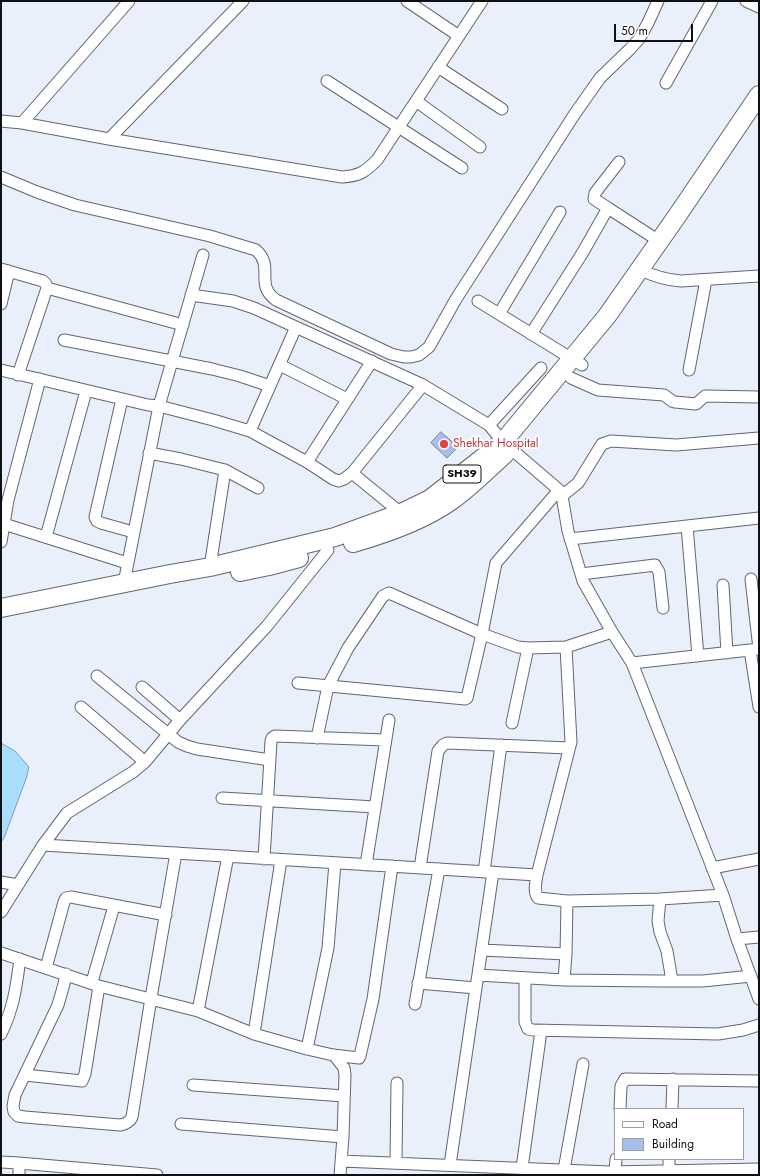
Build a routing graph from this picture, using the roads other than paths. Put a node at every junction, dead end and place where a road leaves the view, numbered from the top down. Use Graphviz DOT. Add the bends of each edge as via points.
graph roads {
  1 [pos="129,1"];
  2 [pos="243,1"];
  3 [pos="407,1"];
  4 [pos="482,1"];
  5 [pos="658,1"];
  6 [pos="712,1"];
  7 [pos="746,1"];
  8 [pos="759,7"];
  9 [pos="459,36"];
  10 [pos="438,67"];
  11 [pos="327,81"];
  12 [pos="666,83"];
  13 [pos="759,95"];
  14 [pos="416,101"];
  15 [pos="502,109"];
  16 [pos="759,115"];
  17 [pos="1,121"];
  18 [pos="22,123"];
  19 [pos="399,127"];
  20 [pos="109,140"];
  21 [pos="480,147"];
  22 [pos="731,147"];
  23 [pos="619,162"];
  24 [pos="462,168"];
  25 [pos="1,177"];
  26 [pos="608,208"];
  27 [pos="560,212"];
  28 [pos="659,241"];
  29 [pos="203,254"];
  30 [pos="5,270"];
  31 [pos="645,272"];
  32 [pos="759,276"];
  33 [pos="706,280"];
  34 [pos="47,288"];
  35 [pos="191,295"];
  36 [pos="478,301"];
  37 [pos="1,304"];
  38 [pos="499,314"];
  39 [pos="183,325"];
  40 [pos="296,327"];
  41 [pos="531,334"];
  42 [pos="64,340"];
  43 [pos="372,361"];
  44 [pos="172,362"];
  45 [pos="280,365"];
  46 [pos="575,367"];
  47 [pos="541,368"];
  48 [pos="1,370"];
  49 [pos="690,370"];
  50 [pos="18,375"];
  51 [pos="40,379"];
  52 [pos="423,385"];
  53 [pos="270,386"];
  54 [pos="86,391"];
  55 [pos="759,397"];
  56 [pos="122,399"];
  57 [pos="347,400"];
  58 [pos="159,406"];
  59 [pos="489,425"];
  60 [pos="250,431"];
  61 [pos="759,438"];
  62 [pos="506,446"];
  63 [pos="149,453"];
  64 [pos="307,462"];
  65 [pos="225,470"];
  66 [pos="352,473"];
  67 [pos="258,488"];
  68 [pos="560,493"];
  69 [pos="401,513"];
  70 [pos="759,518"];
  71 [pos="4,524"];
  72 [pos="687,526"];
  73 [pos="133,532"];
  74 [pos="46,537"];
  75 [pos="570,539"];
  76 [pos="1,542"];
  77 [pos="328,550"];
  78 [pos="127,563"];
  79 [pos="210,567"];
  80 [pos="581,574"];
  81 [pos="751,579"];
  82 [pos="124,583"];
  83 [pos="723,584"];
  84 [pos="1,608"];
  85 [pos="663,608"];
  86 [pos="1,618"];
  87 [pos="612,632"];
  88 [pos="482,634"];
  89 [pos="566,647"];
  90 [pos="528,648"];
  91 [pos="756,649"];
  92 [pos="727,653"];
  93 [pos="698,656"];
  94 [pos="632,663"];
  95 [pos="97,676"];
  96 [pos="298,683"];
  97 [pos="328,686"];
  98 [pos="142,687"];
  99 [pos="81,707"];
  100 [pos="759,707"];
  101 [pos="180,720"];
  102 [pos="389,720"];
  103 [pos="512,723"];
  104 [pos="167,735"];
  105 [pos="317,738"];
  106 [pos="385,740"];
  107 [pos="502,745"];
  108 [pos="569,748"];
  109 [pos="270,760"];
  110 [pos="145,762"];
  111 [pos="222,798"];
  112 [pos="267,802"];
  113 [pos="374,807"];
  114 [pos="43,845"];
  115 [pos="176,853"];
  116 [pos="228,856"];
  117 [pos="264,859"];
  118 [pos="759,859"];
  119 [pos="281,860"];
  120 [pos="335,863"];
  121 [pos="366,865"];
  122 [pos="392,866"];
  123 [pos="420,868"];
  124 [pos="712,868"];
  125 [pos="439,869"];
  126 [pos="488,872"];
  127 [pos="537,875"];
  128 [pos="1,882"];
  129 [pos="18,884"];
  130 [pos="723,894"];
  131 [pos="6,896"];
  132 [pos="660,899"];
  133 [pos="567,901"];
  134 [pos="114,906"];
  135 [pos="1,912"];
  136 [pos="166,915"];
  137 [pos="759,937"];
  138 [pos="737,938"];
  139 [pos="482,950"];
  140 [pos="1,954"];
  141 [pos="566,954"];
  142 [pos="20,960"];
  143 [pos="46,968"];
  144 [pos="66,974"];
  145 [pos="478,975"];
  146 [pos="751,976"];
  147 [pos="525,978"];
  148 [pos="564,980"];
  149 [pos="672,981"];
  150 [pos="418,983"];
  151 [pos="96,984"];
  152 [pos="476,988"];
  153 [pos="150,998"];
  154 [pos="759,999"];
  155 [pos="415,1004"];
  156 [pos="198,1011"];
  157 [pos="759,1025"];
  158 [pos="541,1030"];
  159 [pos="1,1034"];
  160 [pos="254,1034"];
  161 [pos="307,1049"];
  162 [pos="334,1055"];
  163 [pos="583,1064"];
  164 [pos="25,1075"];
  165 [pos="673,1079"];
  166 [pos="759,1081"];
  167 [pos="397,1083"];
  168 [pos="192,1085"];
  169 [pos="344,1096"];
  170 [pos="620,1108"];
  171 [pos="672,1108"];
  172 [pos="181,1124"];
  173 [pos="343,1138"];
  174 [pos="616,1160"];
  175 [pos="669,1160"];
  176 [pos="341,1161"];
  177 [pos="1,1162"];
  178 [pos="20,1163"];
  179 [pos="396,1163"];
  180 [pos="450,1165"];
  181 [pos="759,1169"];
  182 [pos="476,1171"];
  183 [pos="527,1171"];
  184 [pos="567,1172"];
  185 [pos="116,1173"];
  186 [pos="612,1173"];
  187 [pos="633,1173"];
  188 [pos="674,1173"];
  189 [pos="19,1175"];
  190 [pos="157,1175"];
  191 [pos="340,1175"];
  1 -- 18 [label="street"];
  2 -- 20 [label="street"];
  3 -- 9 [label="street"];
  4 -- 9 [label="street"];
  5 -- 25 [label="street" via="639,39 600,78 574,115 456,299 429,347 412,357 391,354 276,300 266,289 264,260 256,250 210,236 75,205"];
  6 -- 12 [label="street"];
  7 -- 8 [label="street"];
  9 -- 10 [label="street"];
  10 -- 14 [label="street"];
  10 -- 15 [label="street"];
  11 -- 19 [label="street"];
  13 -- 22 [label="main road, SH39"];
  14 -- 19 [label="street"];
  14 -- 21 [label="street"];
  16 -- 22 [label="main road, SH39"];
  17 -- 18 [label="street"];
  18 -- 20 [label="street"];
  19 -- 20 [label="street" via="377,160 367,170 342,177"];
  19 -- 24 [label="street"];
  22 -- 28 [label="main road, SH39"];
  22 -- 31 [label="main road, SH39" via="686,225"];
  23 -- 26 [label="street" via="594,196 594,199"];
  26 -- 28 [label="street"];
  26 -- 41 [label="street"];
  27 -- 38 [label="street"];
  28 -- 31 [label="main road, SH39"];
  29 -- 35 [label="street"];
  30 -- 34 [label="street" via="43,281"];
  30 -- 37 [label="street"];
  31 -- 33 [label="street" via="669,280"];
  31 -- 46 [label="main road, SH39" via="607,316"];
  32 -- 33 [label="street"];
  33 -- 49 [label="street"];
  34 -- 39 [label="street"];
  34 -- 50 [label="street"];
  35 -- 39 [label="street"];
  35 -- 40 [label="street" via="254,308"];
  36 -- 38 [label="street"];
  38 -- 41 [label="street"];
  39 -- 44 [label="street"];
  40 -- 43 [label="street"];
  40 -- 45 [label="street"];
  41 -- 46 [label="street"];
  42 -- 44 [label="street"];
  43 -- 52 [label="street"];
  43 -- 57 [label="street"];
  44 -- 53 [label="street" via="212,369"];
  44 -- 58 [label="street"];
  45 -- 53 [label="street"];
  45 -- 57 [label="street"];
  46 -- 55 [label="street" via="598,390 664,394 675,402 696,404 705,396"];
  46 -- 62 [label="main road, SH39"];
  47 -- 59 [label="street"];
  48 -- 50 [label="street"];
  50 -- 51 [label="street"];
  51 -- 54 [label="street"];
  51 -- 71 [label="street"];
  52 -- 59 [label="street"];
  52 -- 66 [label="street"];
  53 -- 60 [label="street"];
  54 -- 56 [label="street"];
  54 -- 74 [label="street"];
  56 -- 58 [label="street"];
  56 -- 73 [label="street" via="95,517 101,523"];
  57 -- 64 [label="street"];
  58 -- 60 [label="street"];
  58 -- 63 [label="street"];
  59 -- 62 [label="street"];
  60 -- 64 [label="street"];
  61 -- 68 [label="street" via="676,445 611,441 602,444 578,483"];
  62 -- 68 [label="street"];
  62 -- 69 [label="main road, SH39" via="430,499"];
  62 -- 77 [label="main road, SH39" via="472,484 450,501 382,534"];
  63 -- 65 [label="street" via="181,458"];
  63 -- 73 [label="street"];
  64 -- 66 [label="street" via="339,481"];
  65 -- 67 [label="street"];
  65 -- 79 [label="street"];
  66 -- 69 [label="street"];
  68 -- 75 [label="street"];
  68 -- 88 [label="street" via="496,563"];
  69 -- 79 [label="main road, SH39" via="335,538"];
  70 -- 72 [label="street"];
  71 -- 74 [label="street"];
  71 -- 76 [label="street"];
  72 -- 75 [label="street"];
  72 -- 93 [label="street"];
  73 -- 78 [label="street"];
  74 -- 78 [label="street"];
  75 -- 80 [label="street"];
  77 -- 86 [label="main road, SH39" via="269,566"];
  77 -- 101 [label="street" via="267,626"];
  78 -- 82 [label="street"];
  79 -- 82 [label="main road, SH39"];
  80 -- 85 [label="street" via="655,565 660,572"];
  80 -- 87 [label="street" via="588,592"];
  81 -- 91 [label="street"];
  82 -- 84 [label="main road, SH39"];
  83 -- 92 [label="street"];
  87 -- 89 [label="street"];
  87 -- 94 [label="street"];
  88 -- 90 [label="street"];
  88 -- 97 [label="street" via="468,696 465,699"];
  88 -- 97 [label="street" via="387,593 348,648"];
  89 -- 90 [label="street"];
  89 -- 108 [label="street" via="571,742"];
  90 -- 103 [label="street"];
  91 -- 92 [label="street"];
  91 -- 100 [label="street"];
  92 -- 93 [label="street"];
  93 -- 94 [label="street"];
  94 -- 124 [label="street"];
  95 -- 104 [label="street"];
  96 -- 97 [label="street"];
  97 -- 105 [label="street"];
  98 -- 101 [label="street"];
  99 -- 110 [label="street"];
  101 -- 104 [label="street"];
  102 -- 106 [label="street"];
  104 -- 109 [label="street" via="187,746"];
  104 -- 110 [label="street"];
  105 -- 106 [label="street"];
  105 -- 109 [label="street" via="275,736 272,738"];
  106 -- 113 [label="street"];
  107 -- 108 [label="street"];
  107 -- 123 [label="street" via="447,743 440,747"];
  107 -- 126 [label="street"];
  108 -- 127 [label="street"];
  109 -- 112 [label="street"];
  110 -- 114 [label="street" via="68,813"];
  111 -- 112 [label="street"];
  112 -- 113 [label="street"];
  112 -- 117 [label="street"];
  113 -- 121 [label="street"];
  114 -- 115 [label="street"];
  114 -- 129 [label="street"];
  115 -- 116 [label="street"];
  115 -- 136 [label="street"];
  116 -- 117 [label="street"];
  116 -- 156 [label="street"];
  117 -- 119 [label="street"];
  118 -- 124 [label="street"];
  119 -- 120 [label="street"];
  119 -- 160 [label="street"];
  120 -- 121 [label="street"];
  120 -- 161 [label="street" via="328,948"];
  121 -- 122 [label="street"];
  122 -- 123 [label="street"];
  122 -- 162 [label="street" via="373,1000 360,1056 356,1059"];
  123 -- 125 [label="street"];
  124 -- 130 [label="street"];
  125 -- 126 [label="street"];
  125 -- 150 [label="street"];
  126 -- 127 [label="street"];
  126 -- 139 [label="street"];
  127 -- 133 [label="street" via="535,894 538,898"];
  128 -- 129 [label="street"];
  129 -- 131 [label="street"];
  130 -- 132 [label="street"];
  130 -- 138 [label="street"];
  131 -- 135 [label="street"];
  132 -- 133 [label="street"];
  132 -- 149 [label="street" via="658,921"];
  133 -- 141 [label="street"];
  134 -- 136 [label="street"];
  134 -- 143 [label="street" via="66,898"];
  134 -- 151 [label="street"];
  136 -- 153 [label="street"];
  137 -- 138 [label="street"];
  138 -- 146 [label="street"];
  139 -- 141 [label="street"];
  139 -- 145 [label="street"];
  140 -- 142 [label="street"];
  141 -- 148 [label="street"];
  142 -- 143 [label="street"];
  142 -- 159 [label="street" via="14,1002"];
  143 -- 144 [label="street"];
  144 -- 151 [label="street"];
  144 -- 164 [label="street" via="58,1005"];
  145 -- 147 [label="street"];
  145 -- 152 [label="street"];
  146 -- 149 [label="street"];
  146 -- 154 [label="street"];
  147 -- 148 [label="street"];
  147 -- 158 [label="street" via="525,1022 528,1028"];
  148 -- 149 [label="street"];
  150 -- 152 [label="street"];
  150 -- 155 [label="street"];
  151 -- 153 [label="street"];
  151 -- 164 [label="street" via="82,1081"];
  152 -- 180 [label="street"];
  153 -- 156 [label="street"];
  153 -- 164 [label="street" via="132,1117 126,1124 18,1116 13,1106 15,1095"];
  156 -- 160 [label="street"];
  157 -- 158 [label="street" via="718,1034"];
  158 -- 183 [label="street"];
  160 -- 161 [label="street"];
  161 -- 162 [label="street"];
  162 -- 169 [label="street" via="344,1068"];
  163 -- 184 [label="street"];
  165 -- 166 [label="street"];
  165 -- 170 [label="street" via="625,1078 621,1086"];
  165 -- 171 [label="street"];
  167 -- 179 [label="street"];
  168 -- 169 [label="street"];
  169 -- 173 [label="street"];
  172 -- 173 [label="street"];
  173 -- 176 [label="street"];
  174 -- 186 [label="street"];
  175 -- 188 [label="street"];
  176 -- 179 [label="street"];
  176 -- 191 [label="street"];
  177 -- 178 [label="street"];
  178 -- 185 [label="street"];
  178 -- 189 [label="street"];
  179 -- 180 [label="street"];
  180 -- 182 [label="street"];
  181 -- 188 [label="street"];
  182 -- 183 [label="street"];
  183 -- 184 [label="street"];
  184 -- 186 [label="street"];
  185 -- 190 [label="street"];
  186 -- 187 [label="street"];
  187 -- 188 [label="street"];
}
